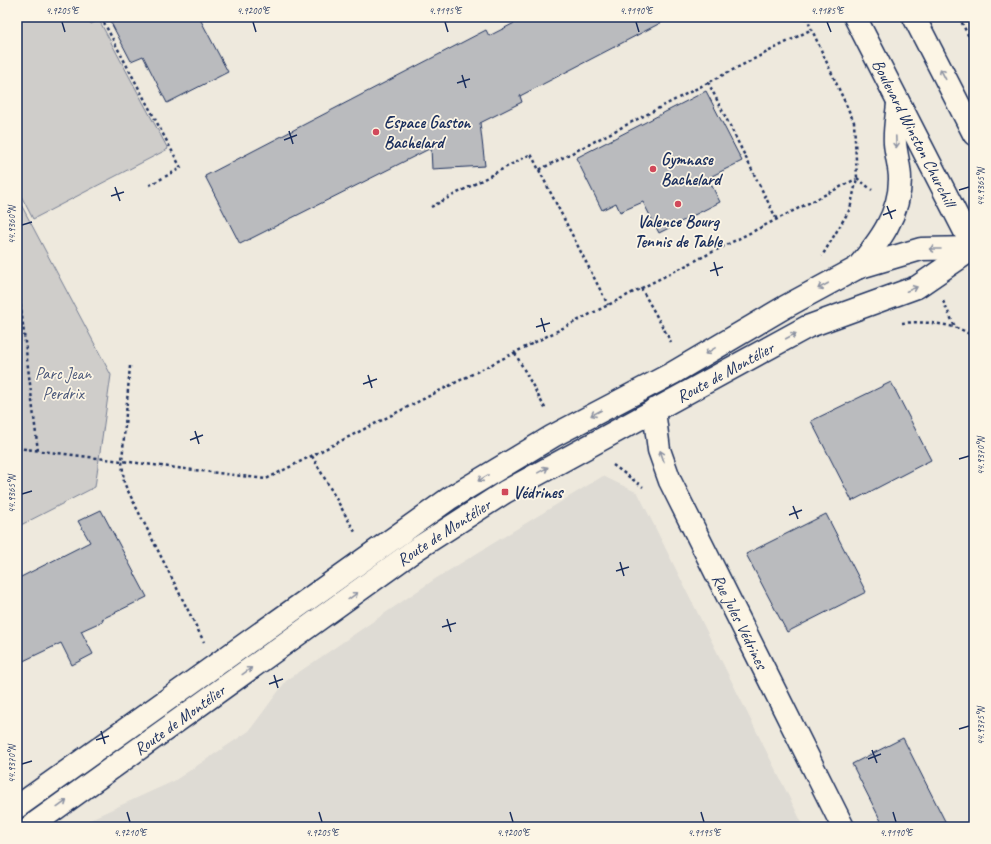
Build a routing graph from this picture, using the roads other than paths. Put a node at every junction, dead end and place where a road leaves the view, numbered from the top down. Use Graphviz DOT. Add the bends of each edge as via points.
graph roads {
  1 [pos="855,17"];
  2 [pos="914,17"];
  3 [pos="898,103"];
  4 [pos="966,110"];
  5 [pos="974,134"];
  6 [pos="974,248"];
  7 [pos="857,268"];
  8 [pos="654,410"];
  9 [pos="17,807"];
  10 [pos="30,827"];
  11 [pos="843,827"];
  1 -- 3 [label="main road, Boulevard Winston Churchill"];
  4 -- 2 [label="main road, one-way"];
  3 -- 6 [label="main road, Boulevard Winston Churchill"];
  3 -- 7 [label="main road, Route de Montélier, one-way" via="895,141 900,179 894,208 888,227 880,240"];
  4 -- 5 [label="main road"];
  6 -- 7 [label="main road, Route de Montélier, one-way" via="921,249"];
  8 -- 6 [label="main road, Route de Montélier, one-way" via="808,327 917,287"];
  7 -- 9 [label="main road, Route de Montélier, one-way" via="784,307 678,370 553,436 450,498"];
  10 -- 8 [label="main road, Route de Montélier, one-way" via="415,550 505,492"];
  11 -- 8 [label="main road, Rue Jules Védrines, one-way" via="676,493 660,450"];
}
